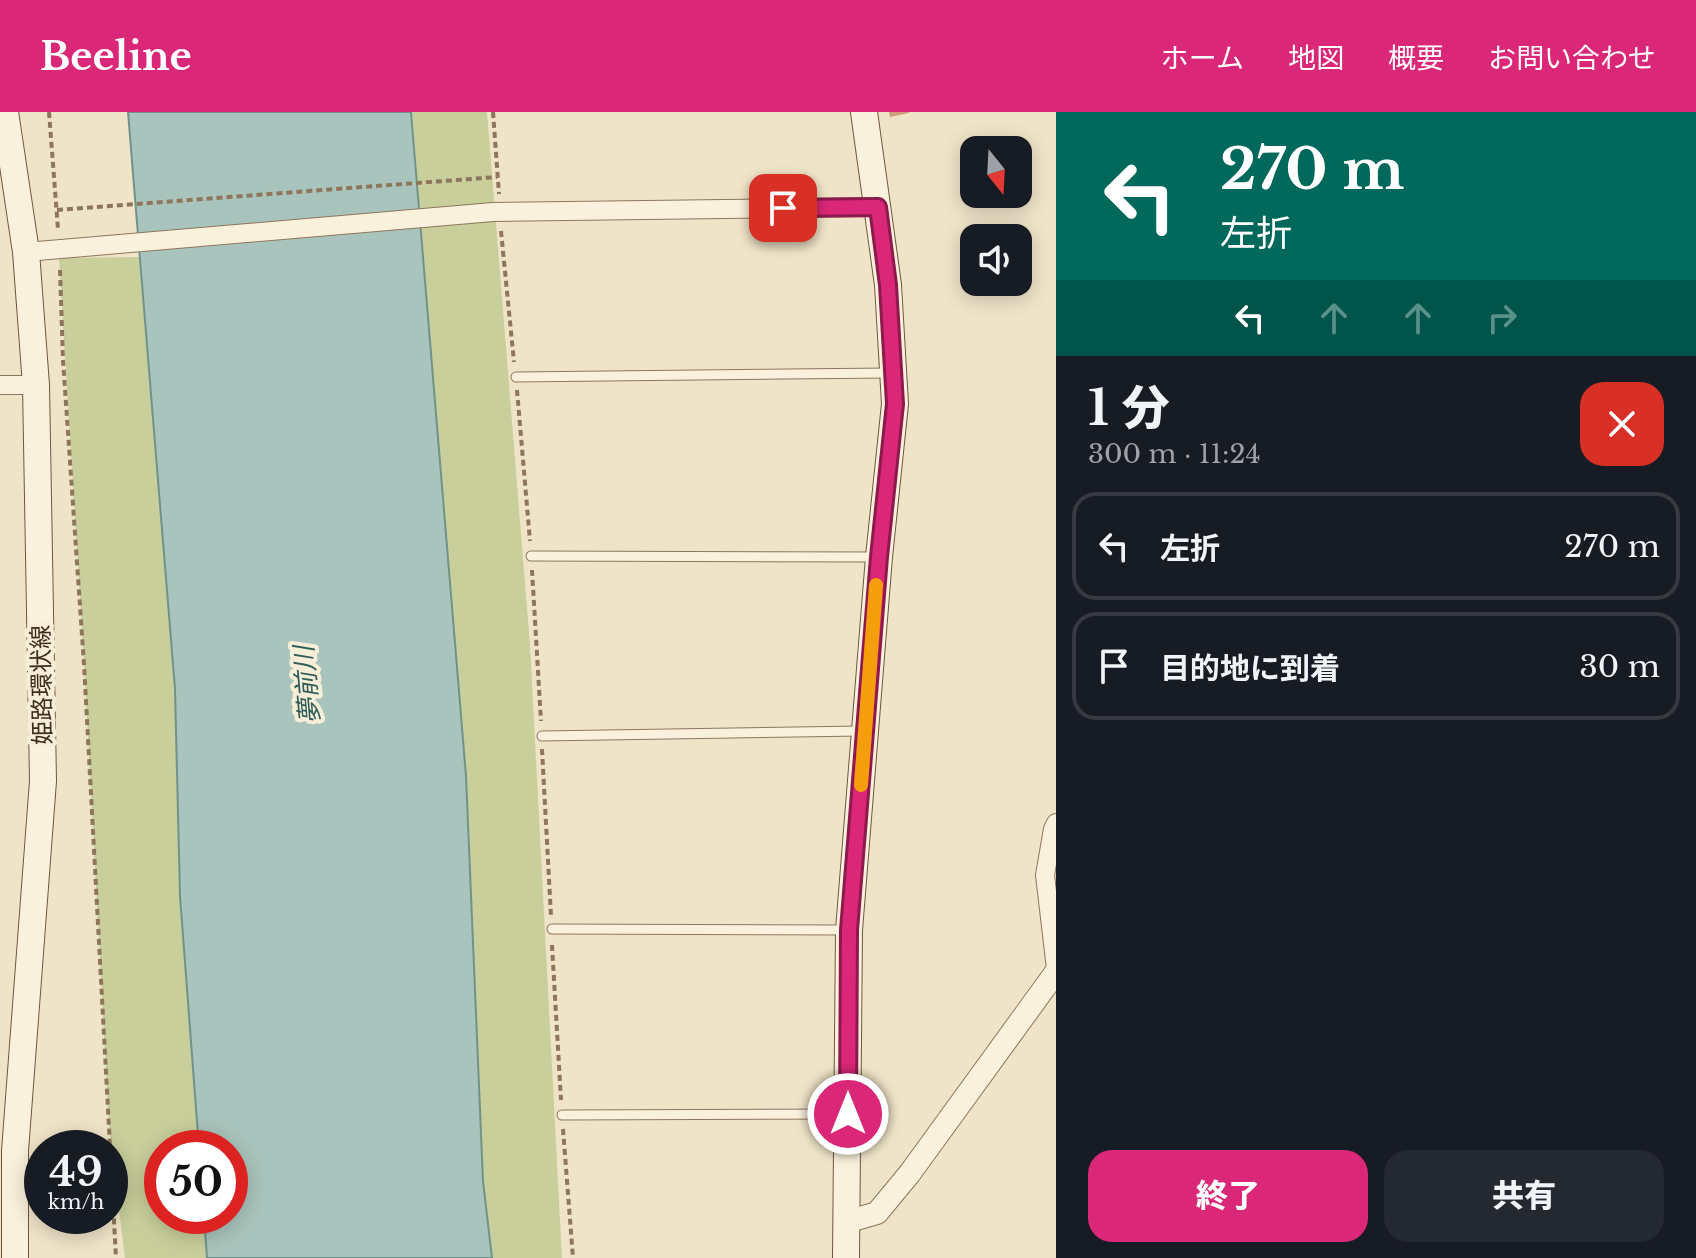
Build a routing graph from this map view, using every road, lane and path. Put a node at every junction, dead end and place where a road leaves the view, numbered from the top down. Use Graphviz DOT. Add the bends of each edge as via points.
graph roads {
  1 [pos="49,112"];
  2 [pos="493,112"];
  3 [pos="864,112"];
  4 [pos="3,113"];
  5 [pos="497,177"];
  6 [pos="878,207"];
  7 [pos="57,210"];
  8 [pos="496,212"];
  9 [pos="61,249"];
  10 [pos="26,252"];
  11 [pos="893,372"];
  12 [pos="516,377"];
  13 [pos="0,385"];
  14 [pos="36,385"];
  15 [pos="531,556"];
  16 [pos="879,557"];
  17 [pos="865,731"];
  18 [pos="542,736"];
  19 [pos="1056,823"];
  20 [pos="552,929"];
  21 [pos="849,930"];
  22 [pos="1056,971"];
  23 [pos="848,1114"];
  24 [pos="562,1115"];
  25 [pos="8,1145"];
  26 [pos="846,1222"];
  27 [pos="15,1258"];
  28 [pos="116,1258"];
  29 [pos="846,1258"];
  1 -- 7 [label="path"];
  2 -- 5 [label="path"];
  3 -- 6 [label="main road"];
  4 -- 10 [label="main road, 姫路環状線"];
  5 -- 7 [label="path"];
  5 -- 8 [label="path"];
  6 -- 8 [label="street"];
  6 -- 11 [label="main road"];
  7 -- 9 [label="path"];
  8 -- 9 [label="street"];
  9 -- 10 [label="street"];
  9 -- 28 [label="path" via="63,360"];
  10 -- 14 [label="main road, 姫路環状線"];
  11 -- 12 [label="lane"];
  11 -- 16 [label="main road" via="895,404"];
  13 -- 14 [label="street"];
  14 -- 25 [label="main road, 姫路環状線" via="43,781"];
  15 -- 16 [label="lane"];
  16 -- 17 [label="main road"];
  17 -- 18 [label="lane"];
  17 -- 21 [label="main road"];
  19 -- 22 [label="street" via="1045,875"];
  20 -- 21 [label="lane"];
  21 -- 23 [label="main road"];
  22 -- 26 [label="street" via="877,1213"];
  23 -- 24 [label="lane"];
  23 -- 26 [label="main road"];
  25 -- 27 [label="main road, 姫路環状線"];
  26 -- 29 [label="main road"];
}
